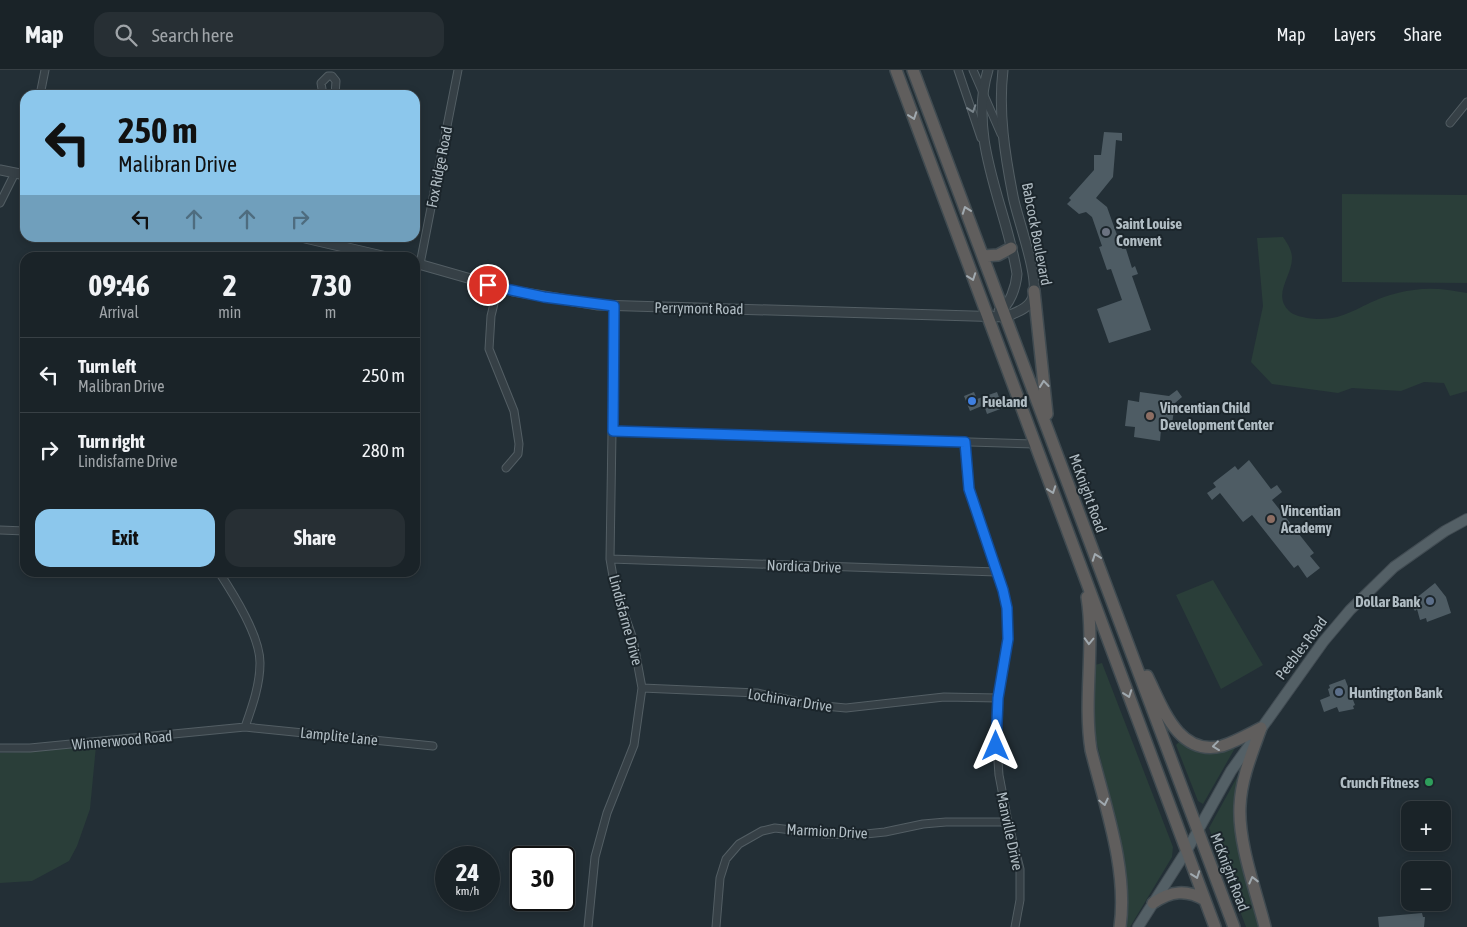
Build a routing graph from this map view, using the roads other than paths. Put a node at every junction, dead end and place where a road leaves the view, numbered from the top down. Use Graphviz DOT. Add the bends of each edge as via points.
graph roads {
  1 [pos="45,70"];
  2 [pos="458,70"];
  3 [pos="896,70"];
  4 [pos="913,70"];
  5 [pos="958,70"];
  6 [pos="974,70"];
  7 [pos="988,70"];
  8 [pos="1003,70"];
  9 [pos="41,90"];
  10 [pos="322,90"];
  11 [pos="335,90"];
  12 [pos="984,94"];
  13 [pos="1467,102"];
  14 [pos="1450,123"];
  15 [pos="1004,145"];
  16 [pos="985,149"];
  17 [pos="0,170"];
  18 [pos="20,174"];
  19 [pos="20,177"];
  20 [pos="0,203"];
  21 [pos="327,242"];
  22 [pos="1011,248"];
  23 [pos="367,252"];
  24 [pos="420,252"];
  25 [pos="983,256"];
  26 [pos="420,265"];
  27 [pos="498,287"];
  28 [pos="1034,291"];
  29 [pos="614,306"];
  30 [pos="1005,313"];
  31 [pos="987,316"];
  32 [pos="613,431"];
  33 [pos="1049,433"];
  34 [pos="965,442"];
  35 [pos="1035,444"];
  36 [pos="506,468"];
  37 [pos="1467,519"];
  38 [pos="0,530"];
  39 [pos="20,531"];
  40 [pos="610,559"];
  41 [pos="997,572"];
  42 [pos="1084,575"];
  43 [pos="222,577"];
  44 [pos="1113,603"];
  45 [pos="642,688"];
  46 [pos="998,698"];
  47 [pos="245,727"];
  48 [pos="1261,728"];
  49 [pos="433,746"];
  50 [pos="0,748"];
  51 [pos="1008,822"];
  52 [pos="1198,830"];
  53 [pos="1187,850"];
  54 [pos="1205,900"];
  55 [pos="1153,903"];
  56 [pos="588,927"];
  57 [pos="716,927"];
  58 [pos="1014,927"];
  59 [pos="1120,927"];
  60 [pos="1138,927"];
  61 [pos="1215,927"];
  62 [pos="1234,927"];
  63 [pos="1265,927"];
  1 -- 9 [label="street"];
  2 -- 24 [label="street, Fox Ridge Road"];
  3 -- 31 [label="highway, one-way"];
  25 -- 4 [label="highway, McKnight Road, one-way"];
  5 -- 16 [label="street, one-way"];
  6 -- 12 [label="street"];
  7 -- 12 [label="street, Babcock Boulevard"];
  8 -- 15 [label="street, Babcock Boulevard"];
  10 -- 11 [label="street" via="321,82 328,76 336,82"];
  12 -- 15 [label="street"];
  12 -- 16 [label="street, Babcock Boulevard"];
  13 -- 14 [label="street"];
  15 -- 28 [label="street, Babcock Boulevard"];
  16 -- 22 [label="street, Babcock Boulevard"];
  17 -- 18 [label="street"];
  19 -- 20 [label="street"];
  21 -- 23 [label="street"];
  22 -- 25 [label="highway" via="998,255"];
  22 -- 30 [label="street, Babcock Boulevard" via="1017,280"];
  25 -- 30 [label="highway, McKnight Road"];
  26 -- 27 [label="street, Perrymont Road"];
  27 -- 29 [label="street, Perrymont Road"];
  27 -- 36 [label="street" via="491,316 489,350 514,411 519,444 518,454"];
  28 -- 30 [label="street, Babcock Boulevard" via="1027,306"];
  33 -- 28 [label="highway, one-way"];
  29 -- 31 [label="street, Perrymont Road"];
  29 -- 32 [label="street, Lindisfarne Drive"];
  30 -- 31 [label="street"];
  30 -- 33 [label="highway, McKnight Road"];
  31 -- 35 [label="highway"];
  32 -- 34 [label="street"];
  32 -- 40 [label="street, Lindisfarne Drive"];
  44 -- 33 [label="highway, McKnight Road, one-way"];
  34 -- 35 [label="street"];
  34 -- 41 [label="street, Manville Drive" via="969,489"];
  35 -- 42 [label="highway, one-way"];
  37 -- 48 [label="main road, Peebles Road" via="1406,558 1365,594 1323,642"];
  38 -- 39 [label="street"];
  40 -- 41 [label="street, Nordica Drive"];
  40 -- 45 [label="street, Lindisfarne Drive" via="633,639"];
  41 -- 46 [label="street, Manville Drive" via="1006,599 1009,627"];
  42 -- 53 [label="highway, one-way"];
  42 -- 59 [label="highway, one-way" via="1090,624 1089,735 1120,871"];
  43 -- 47 [label="street" via="258,650 259,672"];
  48 -- 44 [label="highway, one-way" via="1215,747 1198,745 1182,736 1166,714"];
  44 -- 52 [label="highway, McKnight Road"];
  45 -- 46 [label="street, Lochinvar Drive" via="757,692 813,705 846,708 944,697"];
  45 -- 56 [label="street, Lindisfarne Drive" via="634,745 607,813 595,857"];
  46 -- 51 [label="street, Manville Drive" via="997,762"];
  47 -- 49 [label="street, Lamplite Lane"];
  47 -- 50 [label="street, Winnerwood Road" via="30,748"];
  48 -- 52 [label="main road, Peebles Road" via="1231,771"];
  63 -- 48 [label="highway, one-way" via="1240,815 1245,776"];
  51 -- 57 [label="street, Marmion Drive" via="946,822 856,835 775,828 762,831 738,844 726,859 720,878"];
  51 -- 58 [label="street, Manville Drive" via="1021,881"];
  52 -- 53 [label="main road, Peebles Road"];
  52 -- 62 [label="highway, McKnight Road"];
  53 -- 54 [label="highway, one-way"];
  53 -- 55 [label="main road"];
  54 -- 55 [label="highway" via="1180,892 1168,894"];
  54 -- 61 [label="highway"];
  55 -- 60 [label="main road"];
}
